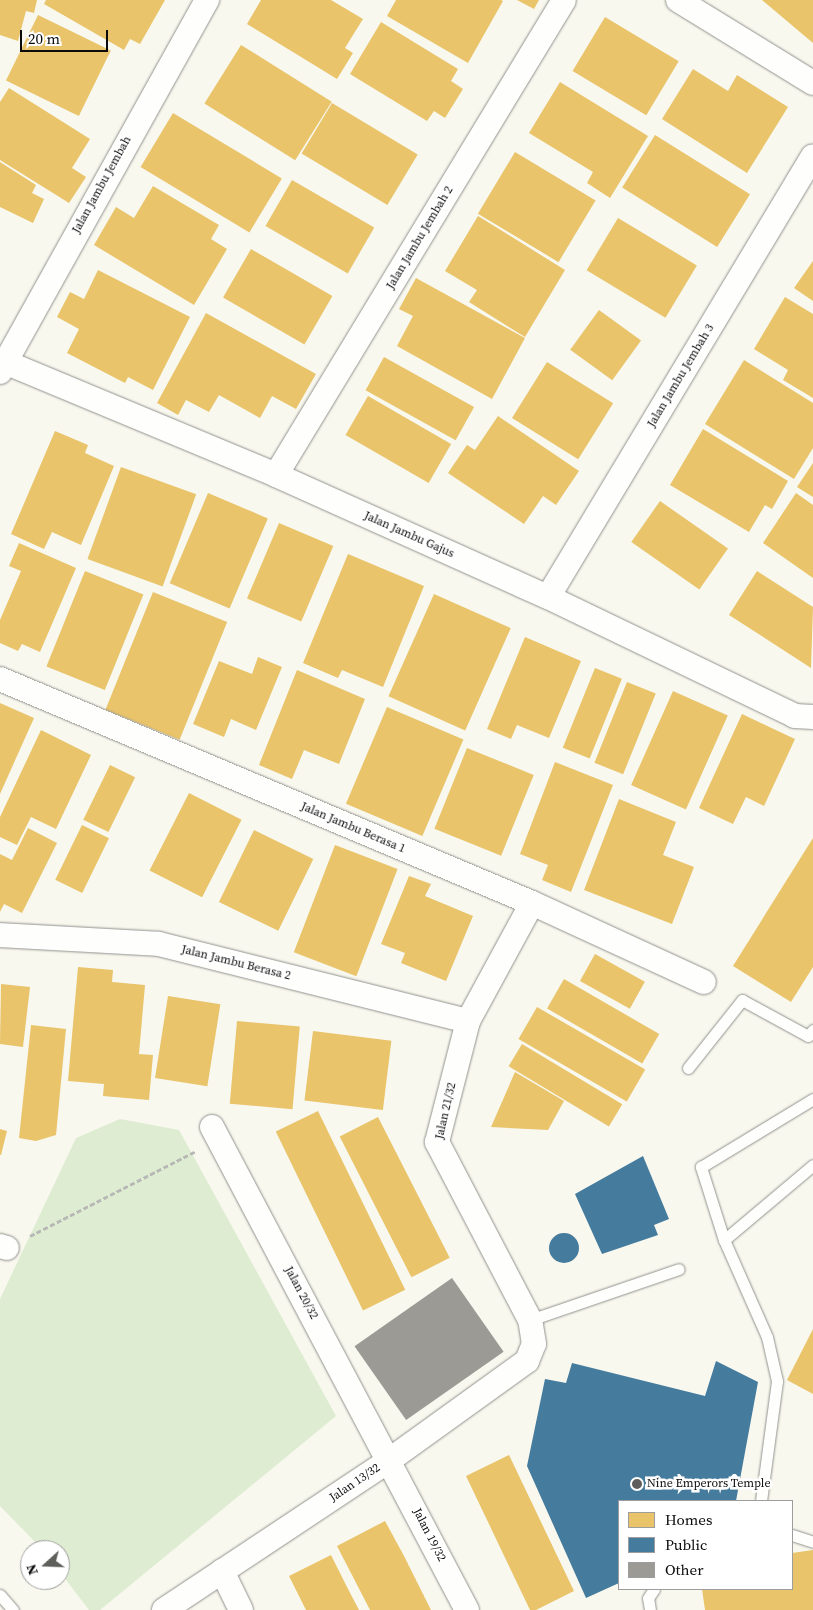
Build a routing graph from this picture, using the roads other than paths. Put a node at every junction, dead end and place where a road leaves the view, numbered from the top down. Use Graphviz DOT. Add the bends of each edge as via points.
graph roads {
  1 [pos="207,0"];
  2 [pos="564,0"];
  3 [pos="678,0"];
  4 [pos="813,83"];
  5 [pos="813,156"];
  6 [pos="1,364"];
  7 [pos="276,475"];
  8 [pos="548,597"];
  9 [pos="0,679"];
  10 [pos="813,717"];
  11 [pos="532,903"];
  12 [pos="0,935"];
  13 [pos="704,982"];
  14 [pos="468,1021"];
  15 [pos="813,1030"];
  16 [pos="688,1068"];
  17 [pos="813,1099"];
  18 [pos="215,1133"];
  19 [pos="813,1165"];
  20 [pos="724,1240"];
  21 [pos="679,1269"];
  22 [pos="530,1320"];
  23 [pos="534,1344"];
  24 [pos="391,1459"];
  25 [pos="761,1500"];
  26 [pos="793,1535"];
  27 [pos="813,1542"];
  28 [pos="222,1571"];
  29 [pos="653,1590"];
  30 [pos="0,1595"];
  31 [pos="13,1610"];
  32 [pos="164,1610"];
  33 [pos="241,1610"];
  34 [pos="467,1610"];
  35 [pos="650,1610"];
  1 -- 6 [label="street, Jalan Jambu Jembah"];
  2 -- 7 [label="street, Jalan Jambu Jembah 2"];
  3 -- 4 [label="street"];
  5 -- 8 [label="street, Jalan Jambu Jembah 3"];
  6 -- 7 [label="street, Jalan Jambu Gajus"];
  7 -- 8 [label="street, Jalan Jambu Gajus"];
  8 -- 10 [label="street, Jalan Jambu Gajus" via="795,716"];
  9 -- 11 [label="street, Jalan Jambu Berasa 1"];
  11 -- 13 [label="street, Jalan Jambu Berasa 1"];
  11 -- 14 [label="street, Jalan 21/32"];
  12 -- 14 [label="street, Jalan Jambu Berasa 2" via="159,944"];
  14 -- 22 [label="street, Jalan 21/32" via="437,1142"];
  15 -- 16 [label="lane" via="808,1036 742,1000"];
  17 -- 20 [label="lane" via="701,1167"];
  18 -- 24 [label="street, Jalan 20/32"];
  19 -- 20 [label="lane"];
  20 -- 25 [label="lane" via="767,1337 777,1382"];
  21 -- 22 [label="lane"];
  22 -- 23 [label="street, Jalan 21/32"];
  23 -- 24 [label="street, Jalan 13/32" via="527,1361"];
  24 -- 28 [label="street, Jalan 13/32"];
  24 -- 34 [label="street, Jalan 19/32"];
  26 -- 27 [label="lane"];
  28 -- 32 [label="street, Jalan 13/32"];
  28 -- 33 [label="street"];
  29 -- 35 [label="lane" via="648,1598"];
  30 -- 31 [label="lane"];
}
